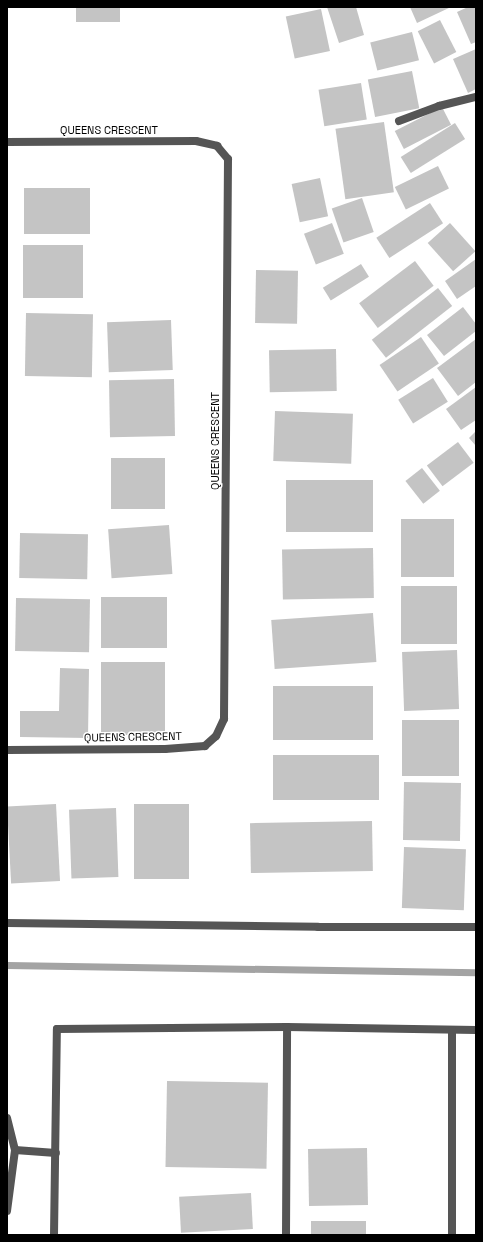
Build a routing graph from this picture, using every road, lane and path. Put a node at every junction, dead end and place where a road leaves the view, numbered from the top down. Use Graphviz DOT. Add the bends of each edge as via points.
graph roads {
  1 [pos="476,97"];
  2 [pos="400,121"];
  3 [pos="7,142"];
  4 [pos="7,750"];
  5 [pos="7,923"];
  6 [pos="476,927"];
  7 [pos="287,1027"];
  8 [pos="452,1030"];
  9 [pos="476,1030"];
  10 [pos="7,1118"];
  11 [pos="15,1150"];
  12 [pos="56,1152"];
  13 [pos="7,1211"];
  14 [pos="54,1235"];
  15 [pos="286,1235"];
  16 [pos="452,1235"];
  1 -- 2 [label="street" via="439,106"];
  3 -- 4 [label="street, QUEENS CRESCENT" via="196,141 217,146 228,159 228,167 224,718 216,736 205,746"];
  5 -- 6 [label="street"];
  7 -- 8 [label="street"];
  7 -- 12 [label="street" via="57,1029"];
  7 -- 15 [label="street"];
  8 -- 9 [label="street"];
  8 -- 16 [label="street"];
  10 -- 11 [label="street"];
  11 -- 12 [label="street"];
  11 -- 13 [label="street"];
  12 -- 14 [label="street"];
}
